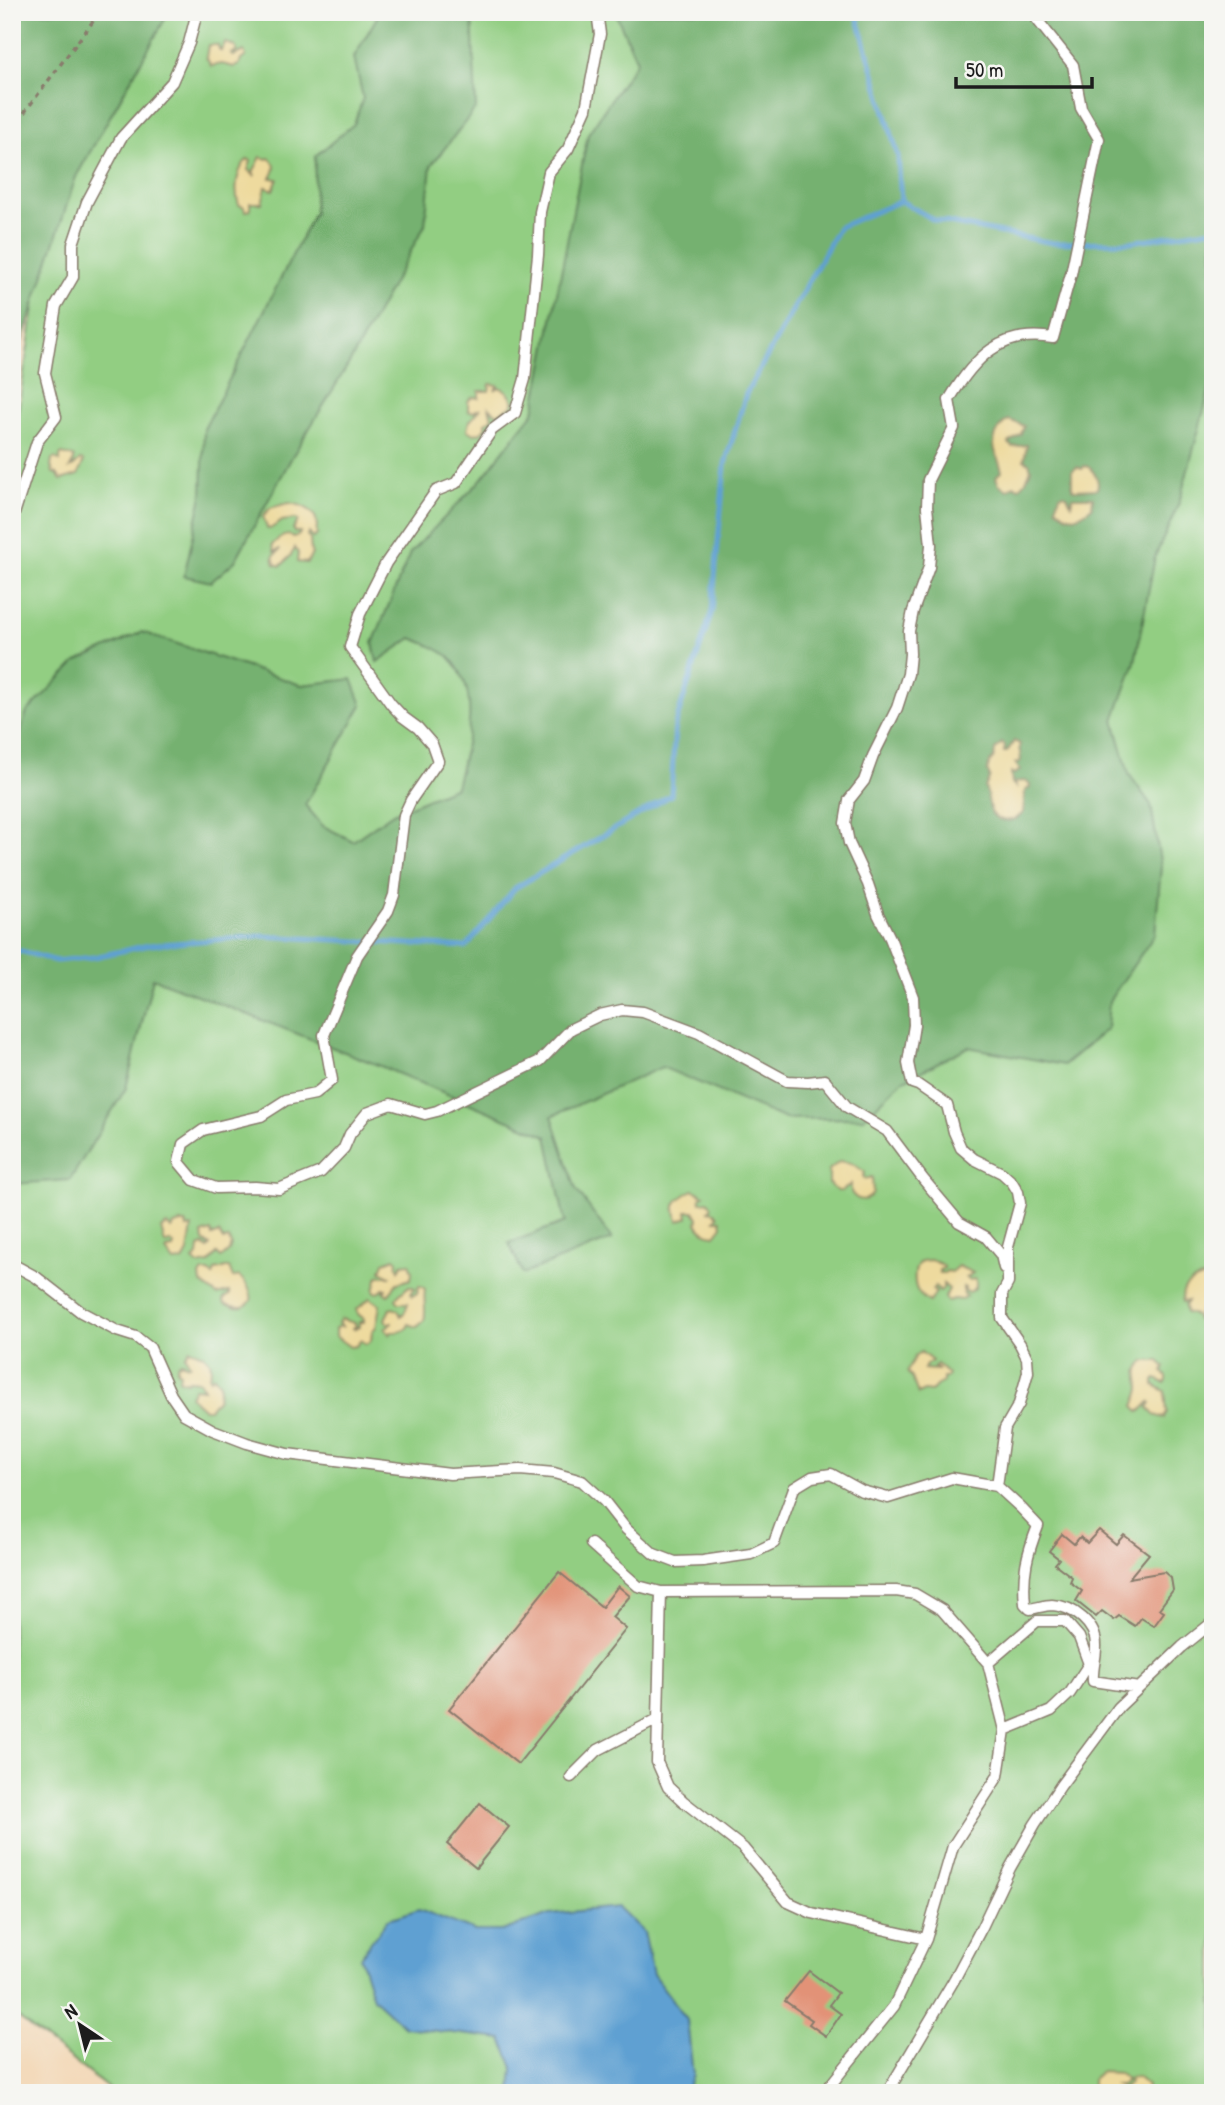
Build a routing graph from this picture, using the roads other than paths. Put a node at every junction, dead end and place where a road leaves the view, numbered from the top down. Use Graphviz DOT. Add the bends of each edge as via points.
graph roads {
  1 [pos="197,12"];
  2 [pos="597,12"];
  3 [pos="1031,12"];
  4 [pos="12,520"];
  5 [pos="12,1264"];
  6 [pos="1008,1283"];
  7 [pos="997,1486"];
  8 [pos="592,1544"];
  9 [pos="661,1592"];
  10 [pos="1213,1622"];
  11 [pos="988,1663"];
  12 [pos="1139,1688"];
  13 [pos="658,1719"];
  14 [pos="1005,1730"];
  15 [pos="571,1777"];
  16 [pos="926,1939"];
  17 [pos="824,2093"];
  18 [pos="887,2093"];
  1 -- 4 [label="lane" via="172,82 121,138 87,202 73,244 73,277 56,306 45,373 56,417 37,442"];
  2 -- 6 [label="lane" via="600,34 586,109 568,149 549,172 540,212 525,379 515,413 492,430 456,483 436,491 386,563 349,646 391,704 432,744 438,761 404,815 388,911 358,956 324,1035 332,1080 315,1094 286,1100 261,1116 203,1130 183,1143 179,1162 194,1180 216,1188 279,1189 321,1172 367,1113 391,1104 425,1114 437,1111 540,1060 571,1029 600,1015 643,1012 699,1033 787,1081 825,1080 847,1107 887,1131 959,1222 986,1237 1001,1255"];
  3 -- 6 [label="lane" via="1073,65 1081,108 1099,139 1071,274 1053,338 1019,336 1002,342 965,373 949,400 954,429 929,480 929,567 909,631 908,674 864,781 849,800 845,823 849,843 913,997 908,1063 912,1083 947,1105 961,1148 1002,1173 1018,1192 1020,1203 1008,1247"];
  5 -- 7 [label="lane" via="81,1312 150,1348 184,1414 213,1430 287,1454 450,1474 520,1470 572,1478 604,1501 654,1554 676,1562 751,1554 774,1542 794,1488 812,1477 831,1475 888,1498 952,1478"];
  6 -- 7 [label="lane" via="1002,1294 1002,1318 1027,1358 1028,1372 1019,1404 1005,1428"];
  7 -- 12 [label="lane" via="1038,1526 1027,1555 1025,1604 1030,1609 1051,1605 1078,1613 1093,1632 1096,1645 1093,1681"];
  8 -- 9 [label="lane" via="639,1586"];
  9 -- 11 [label="lane" via="915,1594 942,1610"];
  9 -- 13 [label="lane"];
  10 -- 12 [label="lane"];
  11 -- 14 [label="lane"];
  11 -- 14 [label="lane" via="1037,1621 1065,1621 1079,1637 1089,1664 1051,1711"];
  12 -- 18 [label="lane" via="1102,1729 1035,1824 954,1980"];
  13 -- 15 [label="lane" via="598,1750"];
  13 -- 16 [label="lane" via="657,1762 668,1787 743,1848 788,1902 812,1913"];
  14 -- 16 [label="lane" via="998,1776 953,1846"];
  16 -- 17 [label="lane" via="894,2006"];
}
